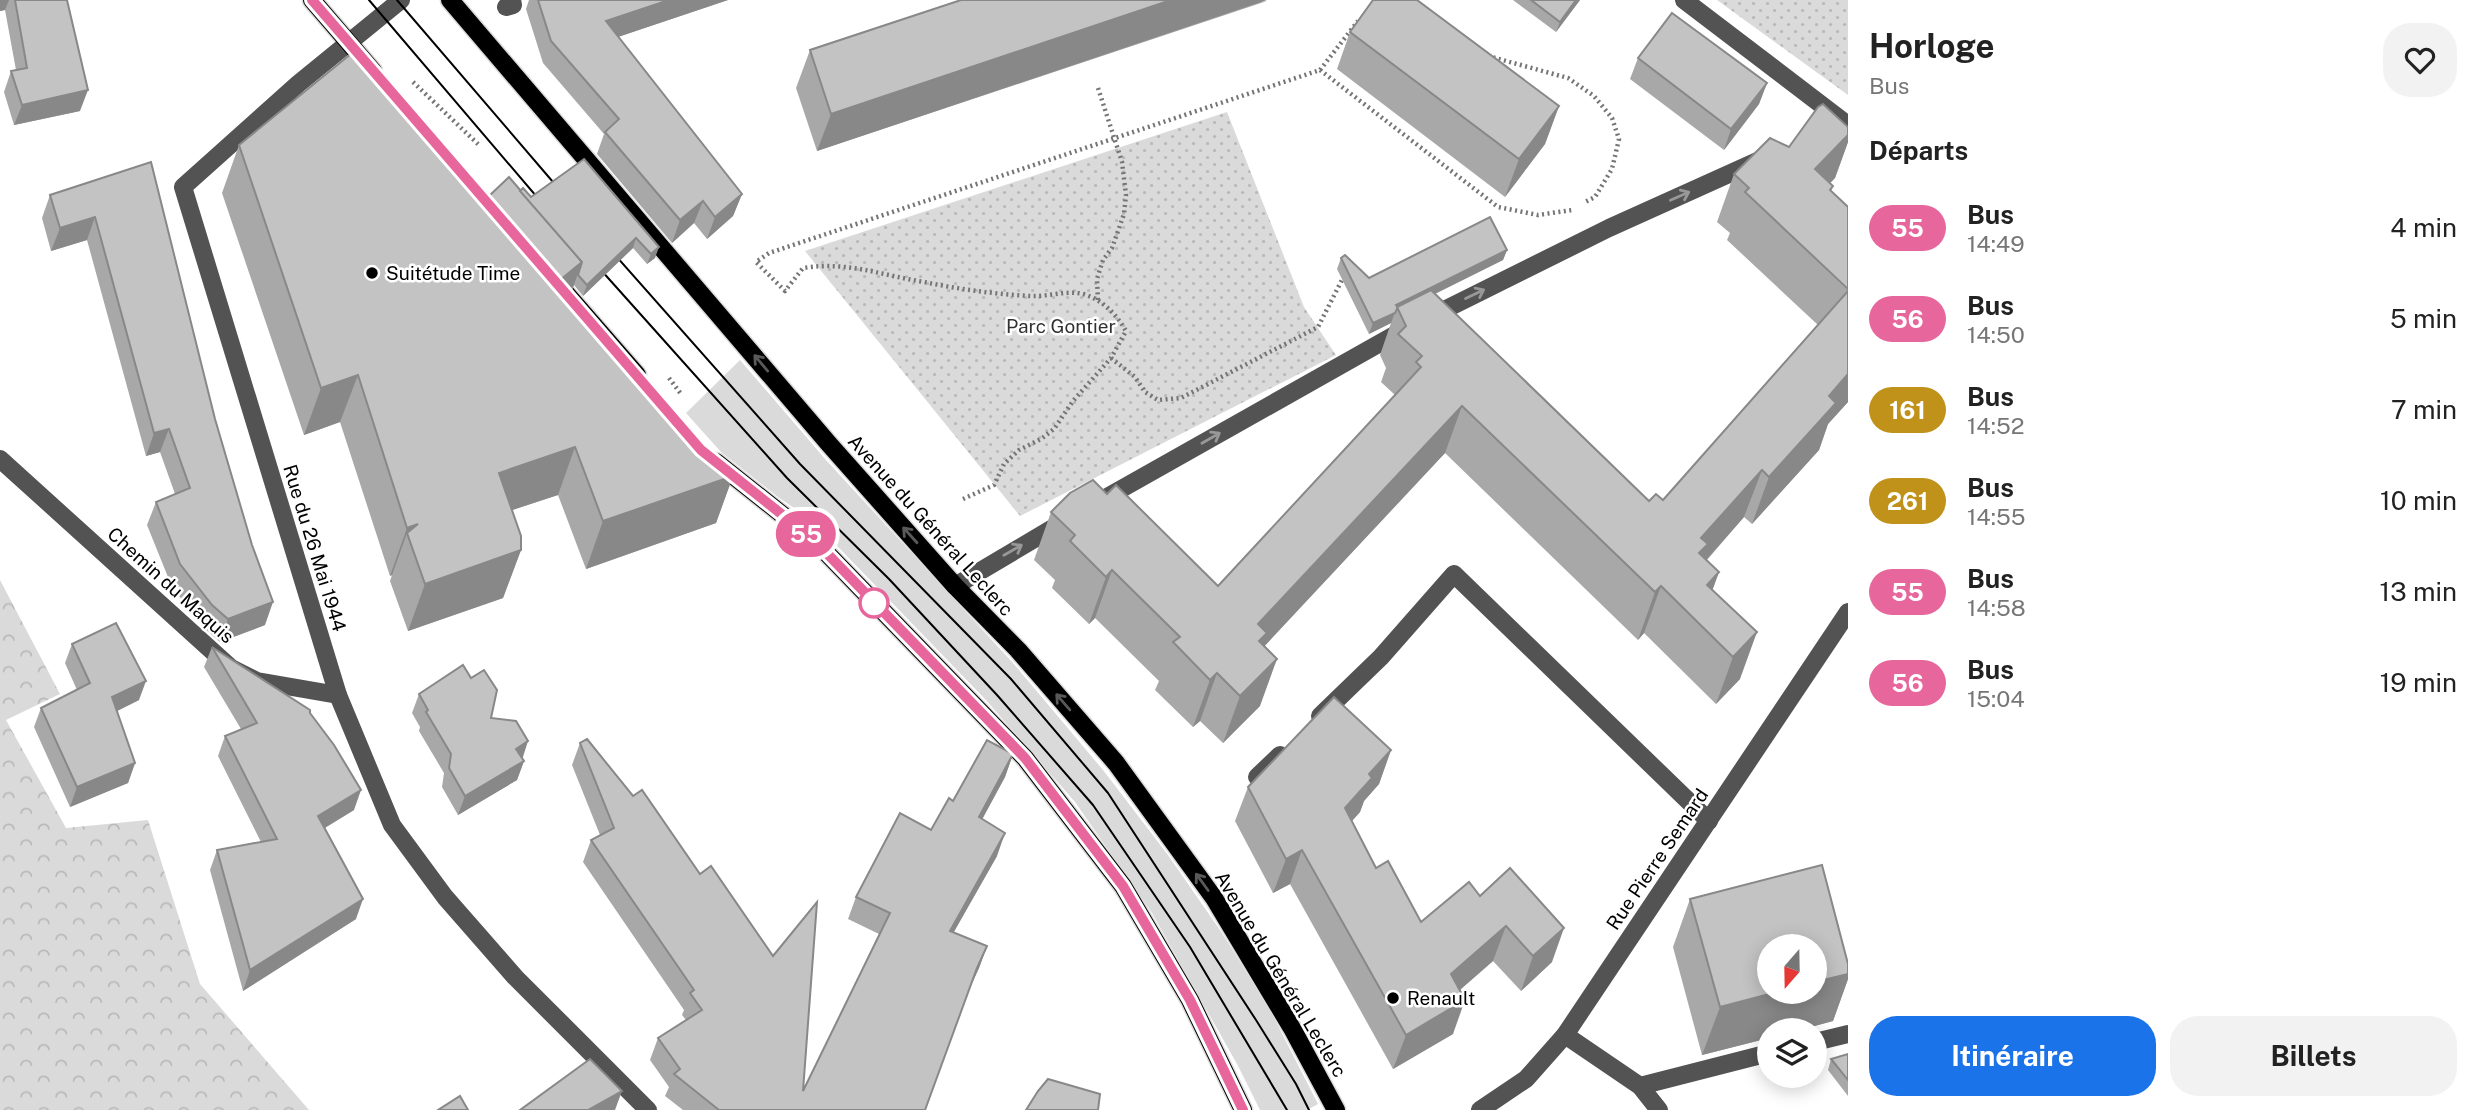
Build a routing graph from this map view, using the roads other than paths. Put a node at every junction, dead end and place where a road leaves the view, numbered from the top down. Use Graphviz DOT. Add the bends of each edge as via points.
graph roads {
  1 [pos="312,0"];
  2 [pos="401,0"];
  3 [pos="450,0"];
  4 [pos="1684,0"];
  5 [pos="347,42"];
  6 [pos="387,87"];
  7 [pos="1846,123"];
  8 [pos="1827,130"];
  9 [pos="1782,150"];
  10 [pos="548,272"];
  11 [pos="647,387"];
  12 [pos="701,450"];
  13 [pos="0,459"];
  14 [pos="955,586"];
  15 [pos="1848,612"];
  16 [pos="338,695"];
  17 [pos="1257,776"];
  18 [pos="1709,821"];
  19 [pos="1848,1034"];
  20 [pos="1564,1035"];
  21 [pos="1827,1039"];
  22 [pos="1757,1057"];
  23 [pos="1640,1086"];
  24 [pos="648,1110"];
  25 [pos="1243,1110"];
  26 [pos="1336,1110"];
  27 [pos="1480,1110"];
  28 [pos="1659,1110"];
  1 -- 5 [label="main road"];
  2 -- 5 [label="street, Rue du 26 Mai 1944"];
  14 -- 3 [label="main road, Avenue du Général Leclerc, one-way"];
  4 -- 7 [label="street"];
  5 -- 6 [label="main road"];
  5 -- 16 [label="street, Rue du 26 Mai 1944" via="183,187"];
  7 -- 8 [label="street"];
  14 -- 9 [label="street, one-way" via="1377,343 1609,228"];
  10 -- 11 [label="main road"];
  12 -- 25 [label="main road" via="814,540 1025,758 1123,886 1190,1000"];
  13 -- 16 [label="street, Chemin du Maquis" via="231,668 257,681"];
  26 -- 14 [label="main road, Avenue du Général Leclerc, one-way" via="1214,898 1124,774 1018,650"];
  15 -- 18 [label="street, Rue Pierre Semard"];
  16 -- 24 [label="street, Rue du 26 Mai 1944" via="392,825 445,897 515,977"];
  17 -- 18 [label="street" via="1381,657 1454,574"];
  18 -- 20 [label="street, Rue Pierre Semard"];
  19 -- 21 [label="street"];
  20 -- 23 [label="street"];
  20 -- 27 [label="street, Rue Pierre Semard" via="1527,1079"];
  22 -- 23 [label="street"];
  23 -- 28 [label="street"];
}
